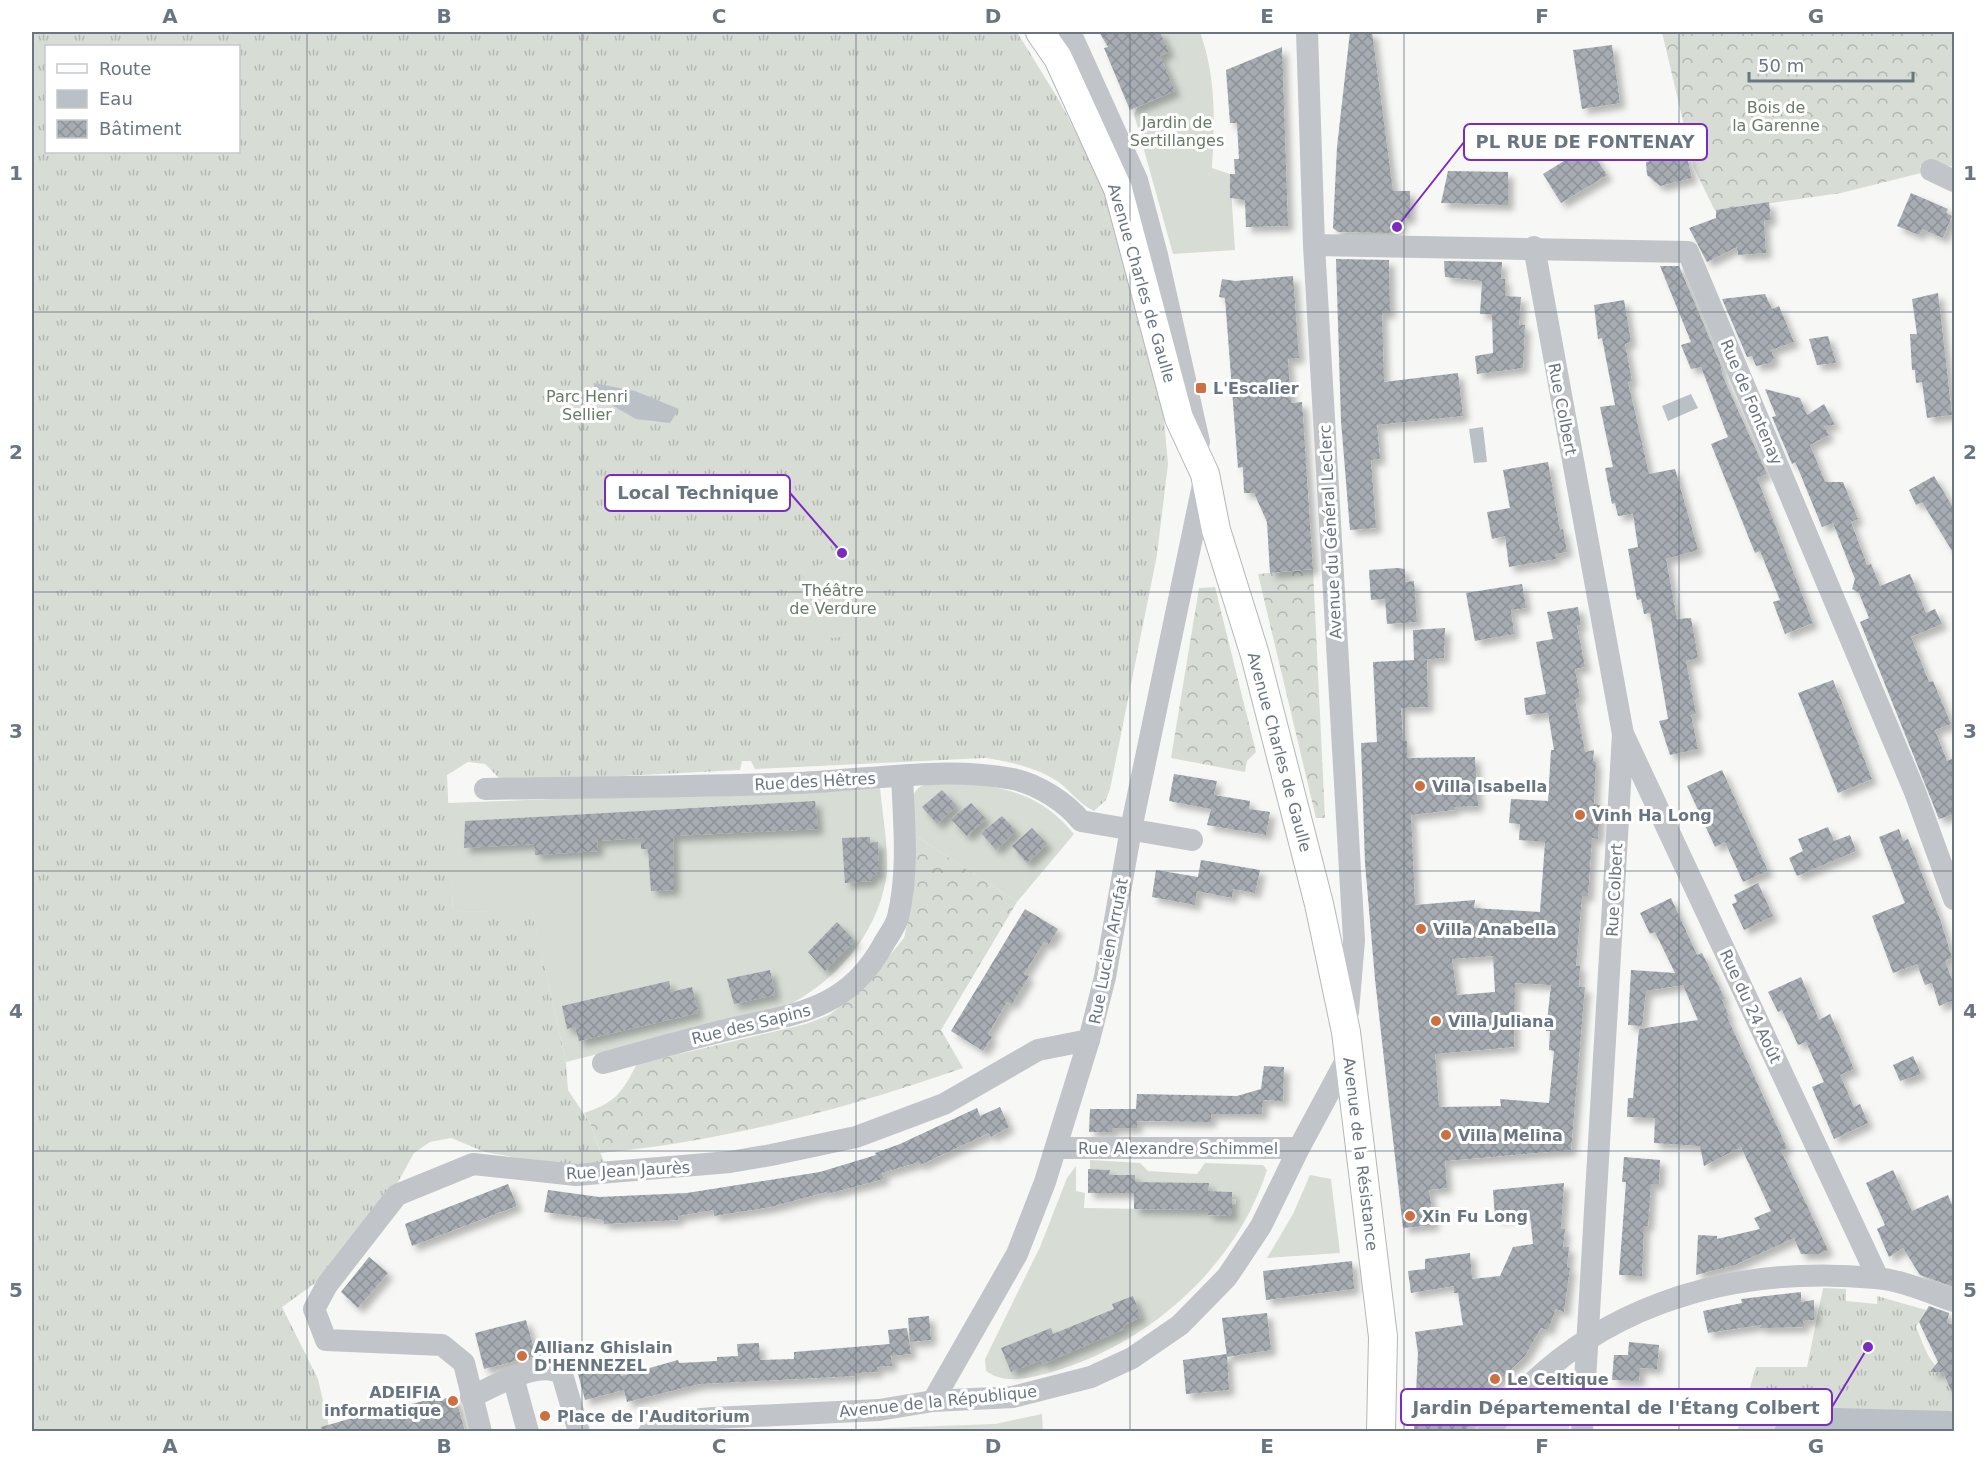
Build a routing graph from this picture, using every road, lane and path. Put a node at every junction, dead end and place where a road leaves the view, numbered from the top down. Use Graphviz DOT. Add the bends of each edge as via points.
graph roads {
  1 [pos="1040,32"];
  2 [pos="1070,32"];
  3 [pos="1307,32"];
  4 [pos="1931,170"];
  5 [pos="1954,181"];
  6 [pos="1314,244"];
  7 [pos="1534,247"];
  8 [pos="1168,314"];
  9 [pos="1165,363"];
  10 [pos="1205,474"];
  11 [pos="1623,734"];
  12 [pos="902,776"];
  13 [pos="485,789"];
  14 [pos="1131,829"];
  15 [pos="1192,840"];
  16 [pos="1954,899"];
  17 [pos="1089,1040"];
  18 [pos="1347,1044"];
  19 [pos="603,1063"];
  20 [pos="1056,1148"];
  21 [pos="1299,1148"];
  22 [pos="1376,1277"];
  23 [pos="1878,1278"];
  24 [pos="1954,1300"];
  25 [pos="1587,1340"];
  26 [pos="513,1377"];
  27 [pos="471,1397"];
  28 [pos="933,1401"];
  29 [pos="481,1431"];
  30 [pos="528,1431"];
  31 [pos="579,1431"];
  32 [pos="649,1431"];
  33 [pos="1365,1431"];
  34 [pos="1381,1431"];
  35 [pos="1488,1431"];
  36 [pos="1582,1431"];
  1 -- 9 [label="main road, Avenue Charles de Gaulle" via="1058,58 1118,189"];
  2 -- 8 [label="street, Avenue Charles de Gaulle" via="1137,180"];
  3 -- 6 [label="street, Avenue du Général Leclerc"];
  4 -- 5 [label="street"];
  6 -- 7 [label="street, Rue de Fontenay"];
  6 -- 18 [label="street, Avenue du Général Leclerc" via="1354,940"];
  7 -- 11 [label="street, Rue Colbert"];
  7 -- 16 [label="street, Rue de Fontenay" via="1688,252 1915,792"];
  8 -- 9 [label="main road"];
  8 -- 10 [label="street, Avenue Charles de Gaulle"];
  9 -- 10 [label="main road, Avenue Charles de Gaulle" via="1179,418"];
  10 -- 14 [label="street, Rue Lucien Arrufat"];
  10 -- 18 [label="main road, Avenue Charles de Gaulle" via="1216,530 1255,655 1319,904"];
  11 -- 23 [label="street, Rue du 24 Août"];
  11 -- 25 [label="street, Rue Colbert"];
  12 -- 13 [label="street, Rue des Hêtres" via="800,783"];
  12 -- 14 [label="street, Rue des Hêtres" via="963,773 1016,780 1072,809 1082,821"];
  12 -- 19 [label="street, Rue des Sapins" via="905,879 897,919 874,962 817,1008"];
  14 -- 15 [label="street, Rue des Hêtres"];
  14 -- 17 [label="street, Rue Lucien Arrufat" via="1105,977"];
  17 -- 20 [label="street, Rue Lucien Arrufat"];
  17 -- 27 [label="street, Rue Jean Jaurès" via="1038,1050 945,1104 856,1137 730,1162 587,1175 473,1164 397,1195 327,1285 314,1309 326,1340 442,1345 464,1363"];
  18 -- 21 [label="street, Avenue de la République"];
  18 -- 22 [label="main road, Avenue de la Résistance"];
  20 -- 21 [label="street, Rue Alexandre Schimmel"];
  20 -- 28 [label="street, Rue Lucien Arrufat" via="1017,1254"];
  21 -- 28 [label="street, Avenue de la République" via="1262,1226 1227,1277 1180,1325 1132,1358 1092,1377 1012,1396"];
  22 -- 33 [label="main road, Avenue de la Résistance"];
  22 -- 34 [label="main road, Avenue de la Résistance" via="1383,1337"];
  23 -- 24 [label="street"];
  23 -- 25 [label="street" via="1769,1277 1714,1286 1634,1314"];
  25 -- 35 [label="street" via="1514,1397"];
  25 -- 36 [label="street, Rue Colbert"];
  26 -- 27 [label="street"];
  26 -- 30 [label="street"];
  26 -- 31 [label="street" via="546,1368 562,1374"];
  27 -- 29 [label="street"];
  28 -- 32 [label="street, Avenue de la République" via="879,1410 672,1422"];
}
